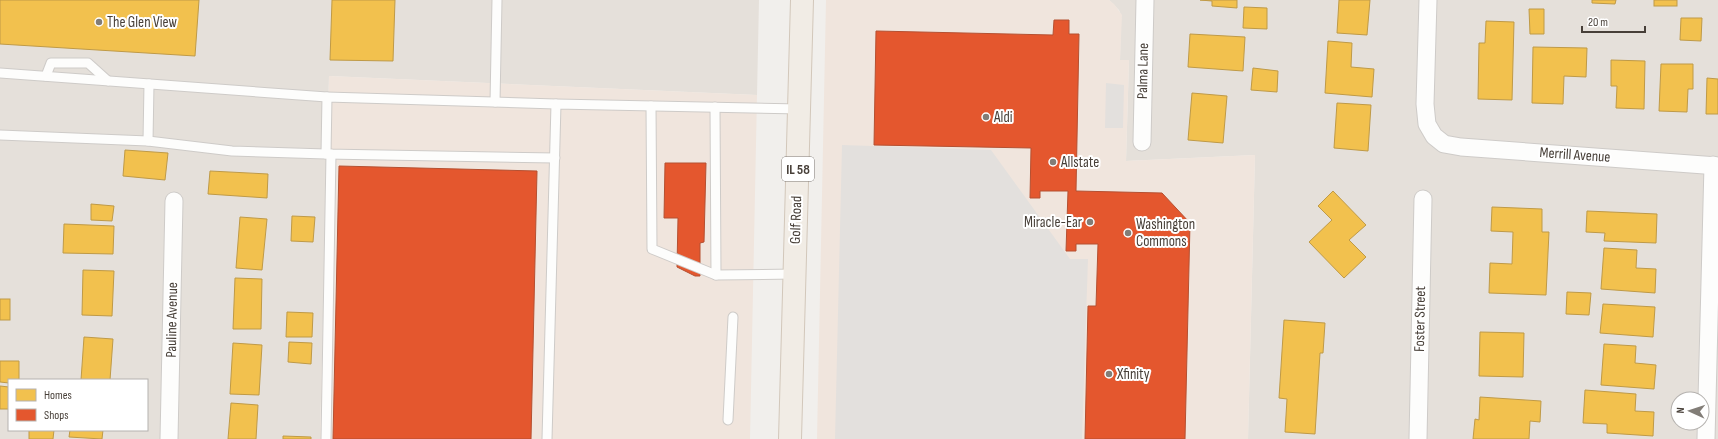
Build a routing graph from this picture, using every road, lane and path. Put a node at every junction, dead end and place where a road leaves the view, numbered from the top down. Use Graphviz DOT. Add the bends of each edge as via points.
graph roads {
  1 [pos="498,0"];
  2 [pos="802,0"];
  3 [pos="1145,0"];
  4 [pos="1428,0"];
  5 [pos="0,73"];
  6 [pos="46,76"];
  7 [pos="108,81"];
  8 [pos="149,84"];
  9 [pos="327,97"];
  10 [pos="495,102"];
  11 [pos="556,104"];
  12 [pos="651,106"];
  13 [pos="715,107"];
  14 [pos="800,109"];
  15 [pos="0,135"];
  16 [pos="148,141"];
  17 [pos="1142,142"];
  18 [pos="329,154"];
  19 [pos="555,158"];
  20 [pos="1716,166"];
  21 [pos="1423,199"];
  22 [pos="174,201"];
  23 [pos="795,274"];
  24 [pos="716,275"];
  25 [pos="733,317"];
  26 [pos="728,420"];
  27 [pos="169,439"];
  28 [pos="326,439"];
  29 [pos="547,439"];
  30 [pos="790,439"];
  31 [pos="1418,439"];
  32 [pos="1706,439"];
  1 -- 10 [label="lane"];
  2 -- 14 [label="main road, Golf Road / IL 58"];
  3 -- 17 [label="street, Palma Lane"];
  4 -- 20 [label="street, Merrill Avenue" via="1427,124 1434,136 1444,144"];
  5 -- 6 [label="lane"];
  6 -- 7 [label="lane"];
  6 -- 7 [label="lane" via="51,63 88,64"];
  7 -- 8 [label="lane"];
  8 -- 9 [label="lane"];
  8 -- 16 [label="lane"];
  9 -- 10 [label="lane"];
  9 -- 18 [label="lane"];
  10 -- 11 [label="lane"];
  11 -- 12 [label="lane"];
  11 -- 19 [label="lane"];
  12 -- 13 [label="lane"];
  12 -- 24 [label="lane" via="652,249"];
  13 -- 14 [label="lane"];
  13 -- 24 [label="lane"];
  14 -- 23 [label="main road, Golf Road / IL 58"];
  15 -- 16 [label="lane"];
  16 -- 18 [label="lane" via="232,151"];
  18 -- 19 [label="lane"];
  18 -- 28 [label="lane"];
  19 -- 29 [label="lane"];
  20 -- 32 [label="street"];
  21 -- 31 [label="street, Foster Street"];
  22 -- 27 [label="street, Pauline Avenue"];
  23 -- 24 [label="lane"];
  23 -- 30 [label="main road, Golf Road / IL 58"];
  25 -- 26 [label="lane"];
}
